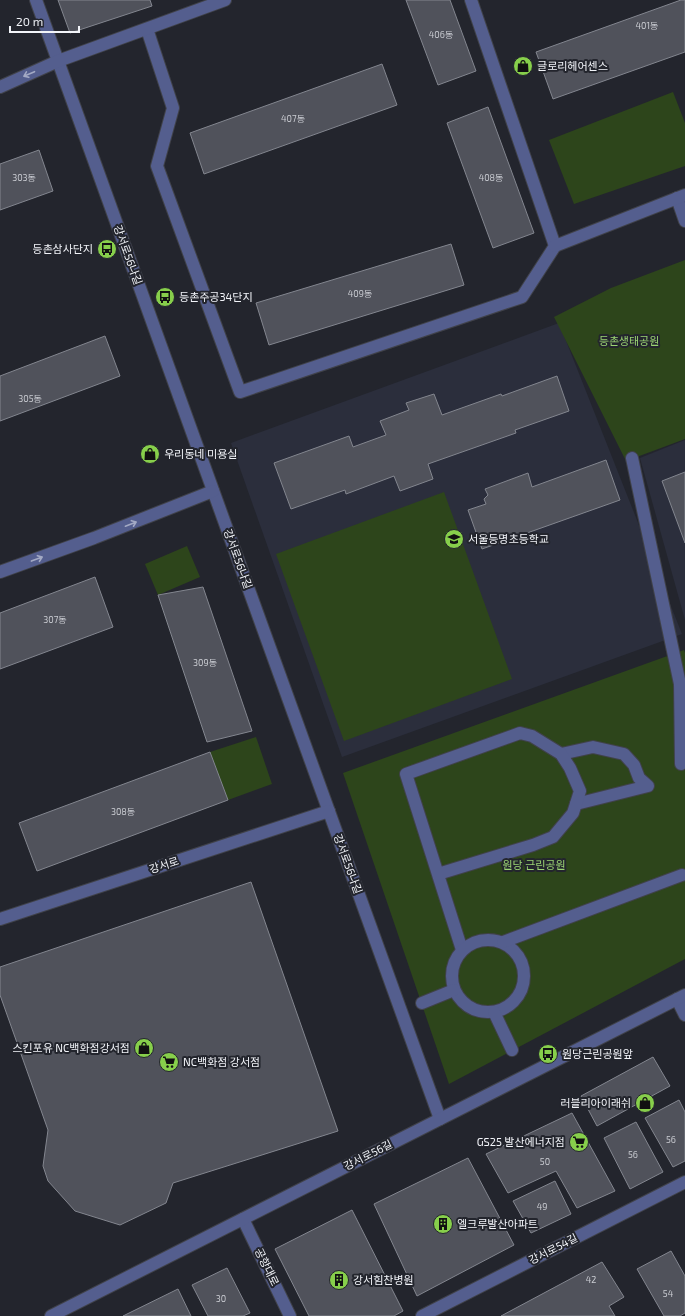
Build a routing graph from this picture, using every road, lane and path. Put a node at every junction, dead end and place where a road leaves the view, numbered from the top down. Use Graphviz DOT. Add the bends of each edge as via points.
graph roads {
  1 [pos="36,0"];
  2 [pos="224,0"];
  3 [pos="471,0"];
  4 [pos="147,29"];
  5 [pos="58,61"];
  6 [pos="0,87"];
  7 [pos="681,196"];
  8 [pos="685,221"];
  9 [pos="555,246"];
  10 [pos="632,458"];
  11 [pos="214,491"];
  12 [pos="0,572"];
  13 [pos="561,754"];
  14 [pos="681,764"];
  15 [pos="576,804"];
  16 [pos="329,811"];
  17 [pos="438,874"];
  18 [pos="682,874"];
  19 [pos="0,918"];
  20 [pos="503,942"];
  21 [pos="462,950"];
  22 [pos="454,990"];
  23 [pos="681,997"];
  24 [pos="422,1003"];
  25 [pos="494,1012"];
  26 [pos="685,1015"];
  27 [pos="512,1050"];
  28 [pos="440,1119"];
  29 [pos="685,1182"];
  30 [pos="243,1219"];
  31 [pos="51,1316"];
  32 [pos="290,1316"];
  33 [pos="422,1316"];
  1 -- 5 [label="street, 강서로56나길"];
  2 -- 4 [label="street"];
  3 -- 9 [label="street"];
  4 -- 5 [label="street"];
  4 -- 9 [label="street" via="173,108 157,166 240,392 522,297"];
  5 -- 6 [label="street, one-way"];
  5 -- 11 [label="street, 강서로56나길"];
  7 -- 8 [label="street"];
  7 -- 9 [label="street"];
  10 -- 14 [label="street" via="680,684"];
  12 -- 11 [label="street, one-way"];
  11 -- 16 [label="street, 강서로56나길"];
  13 -- 15 [label="street" via="580,790"];
  13 -- 15 [label="street" via="593,747 624,754 634,765 639,778 648,786"];
  13 -- 17 [label="street" via="532,736 520,733 406,774"];
  15 -- 17 [label="street" via="573,814 553,837"];
  16 -- 19 [label="street, 강서로"];
  16 -- 28 [label="street, 강서로56나길"];
  17 -- 21 [label="street"];
  18 -- 20 [label="street"];
  20 -- 21 [label="street" via="493,939 481,940"];
  20 -- 25 [label="street" via="513,948 520,958 524,969 524,981 515,1001"];
  21 -- 22 [label="street" via="455,959 452,969"];
  22 -- 24 [label="street"];
  22 -- 25 [label="street" via="471,1008 482,1012"];
  23 -- 26 [label="street"];
  23 -- 28 [label="street, 강서로56길"];
  25 -- 27 [label="street"];
  28 -- 30 [label="street, 강서로56길"];
  29 -- 33 [label="street, 강서로54길"];
  30 -- 31 [label="street, 강서로56길"];
  30 -- 32 [label="street, 공항대로"];
}
